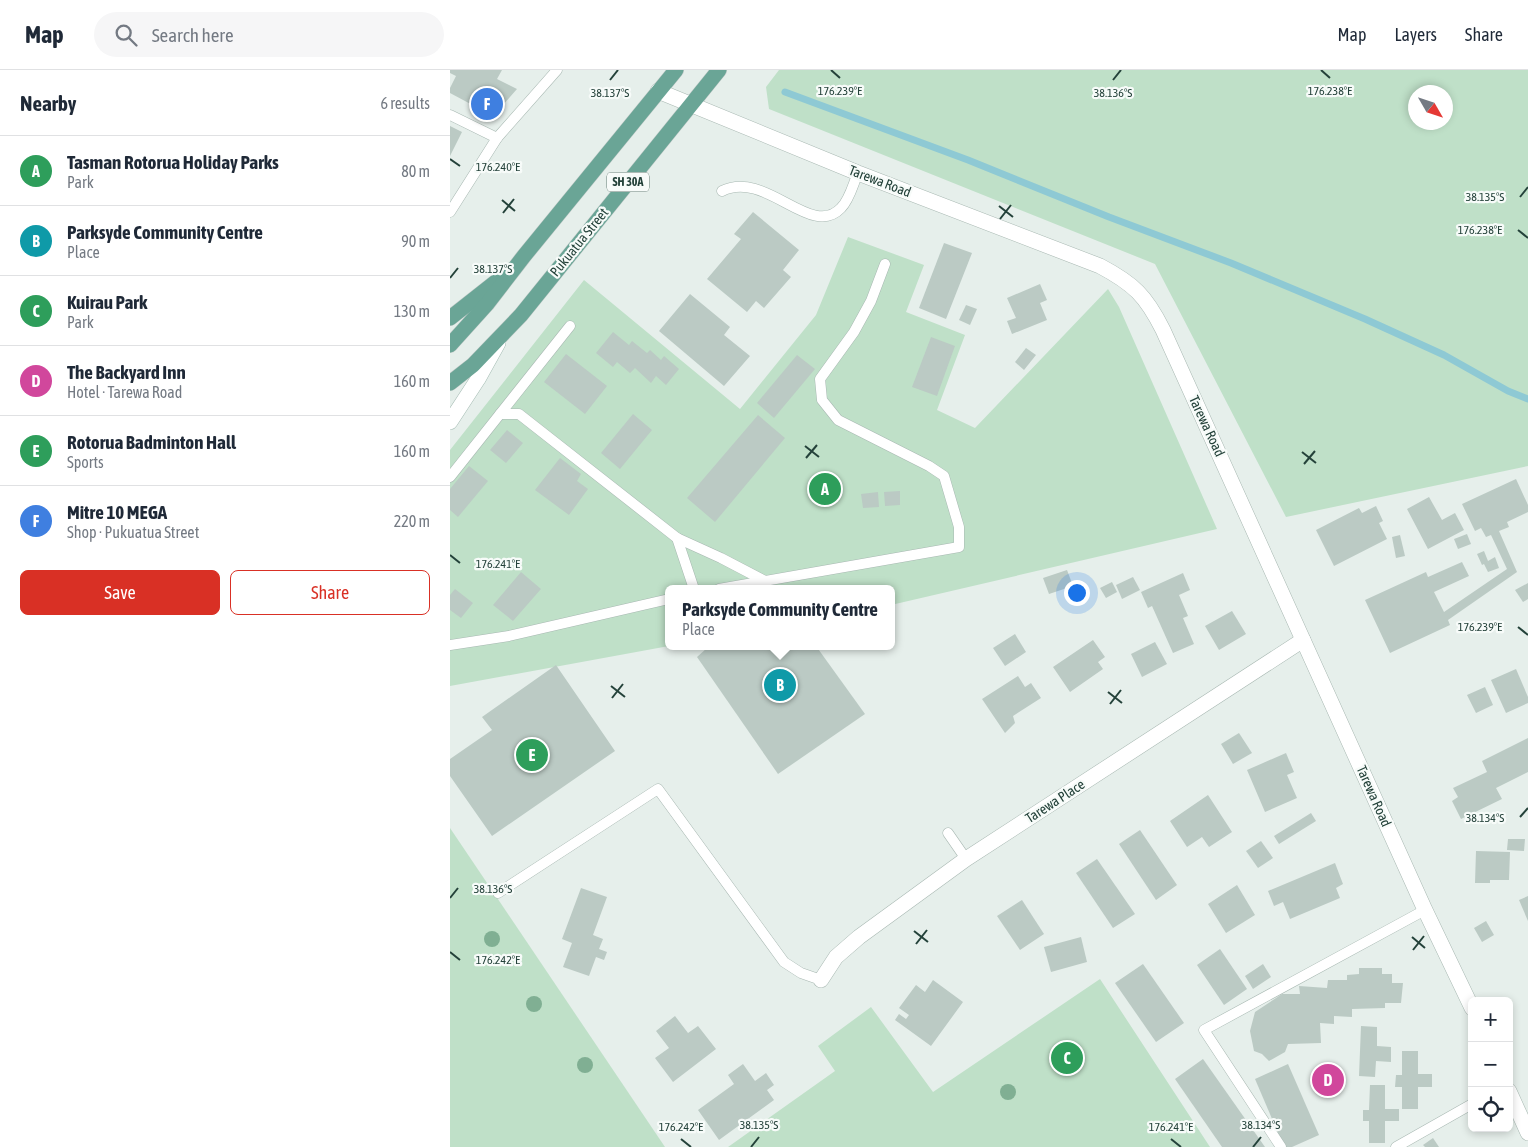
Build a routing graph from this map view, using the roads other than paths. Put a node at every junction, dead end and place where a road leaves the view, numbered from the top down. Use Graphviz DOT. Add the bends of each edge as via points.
graph roads {
  1 [pos="557,70"];
  2 [pos="676,70"];
  3 [pos="719,70"];
  4 [pos="658,92"];
  5 [pos="690,105"];
  6 [pos="450,115"];
  7 [pos="496,138"];
  8 [pos="858,173"];
  9 [pos="722,191"];
  10 [pos="450,212"];
  11 [pos="524,256"];
  12 [pos="885,264"];
  13 [pos="450,318"];
  14 [pos="570,326"];
  15 [pos="499,339"];
  16 [pos="450,345"];
  17 [pos="450,383"];
  18 [pos="500,414"];
  19 [pos="450,422"];
  20 [pos="450,478"];
  21 [pos="677,538"];
  22 [pos="765,581"];
  23 [pos="693,585"];
  24 [pos="742,585"];
  25 [pos="665,600"];
  26 [pos="1303,640"];
  27 [pos="450,645"];
  28 [pos="948,833"];
  29 [pos="966,859"];
  30 [pos="498,893"];
  31 [pos="1425,910"];
  32 [pos="821,980"];
  33 [pos="1468,1000"];
  34 [pos="1513,1101"];
  35 [pos="1468,1106"];
  36 [pos="1528,1133"];
  37 [pos="1281,1147"];
  38 [pos="1396,1147"];
  1 -- 7 [label="lane"];
  2 -- 4 [label="main road, SH 30A"];
  3 -- 5 [label="main road, Pukuatua Street / SH 30A"];
  4 -- 5 [label="street, Tarewa Road"];
  4 -- 11 [label="main road, SH 30A"];
  5 -- 8 [label="street, Tarewa Road"];
  5 -- 15 [label="main road, Pukuatua Street / SH 30A"];
  6 -- 7 [label="lane"];
  7 -- 10 [label="lane"];
  8 -- 9 [label="lane" via="843,207 830,215 813,216 748,186 732,186"];
  8 -- 26 [label="street, Tarewa Road" via="1100,266 1129,282 1142,294 1164,330"];
  11 -- 13 [label="main road, SH 30A" via="490,288"];
  11 -- 16 [label="main road"];
  12 -- 22 [label="lane" via="871,301 854,332 820,379 822,400 838,420 944,476 959,527 959,547"];
  14 -- 18 [label="lane"];
  15 -- 17 [label="main road, Pukuatua Street / SH 30A"];
  15 -- 19 [label="street"];
  18 -- 20 [label="lane"];
  18 -- 21 [label="lane" via="520,414"];
  21 -- 22 [label="lane"];
  21 -- 23 [label="lane"];
  22 -- 24 [label="lane"];
  25 -- 27 [label="lane" via="509,636"];
  26 -- 29 [label="street, Tarewa Place"];
  26 -- 31 [label="street, Tarewa Road"];
  28 -- 29 [label="lane"];
  29 -- 32 [label="street, Tarewa Place" via="836,957"];
  30 -- 32 [label="lane" via="658,789 784,962"];
  31 -- 33 [label="street, Tarewa Road"];
  31 -- 37 [label="lane" via="1204,1030"];
  34 -- 36 [label="street"];
  35 -- 38 [label="lane"];
}
